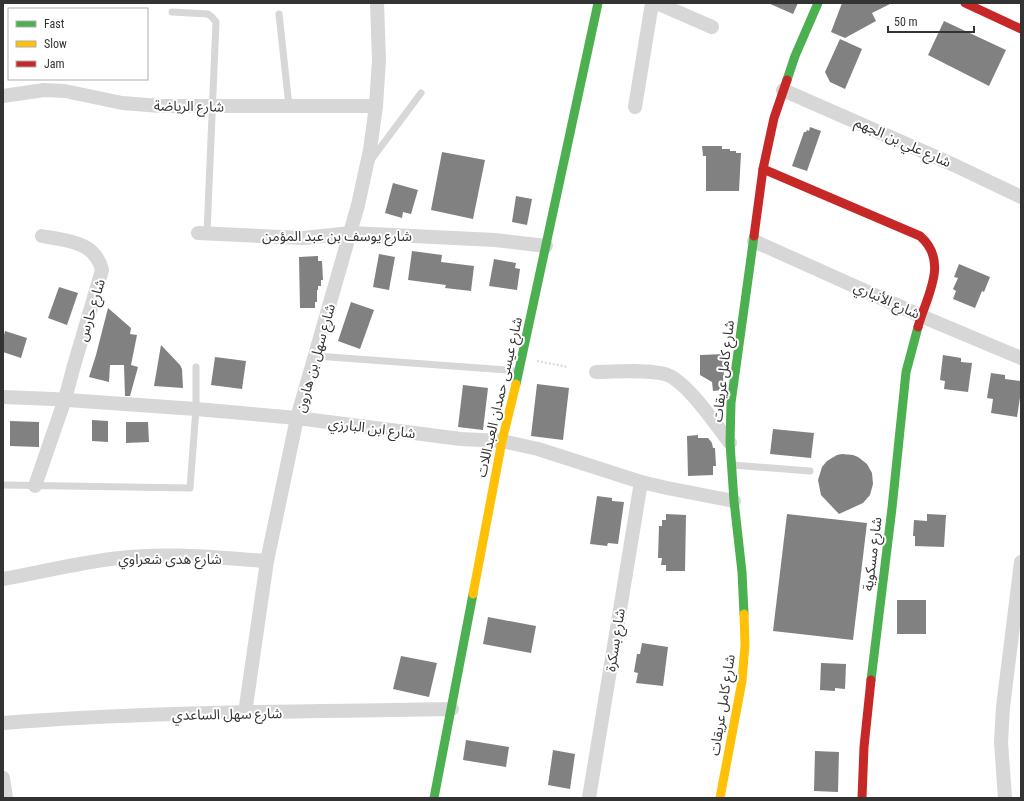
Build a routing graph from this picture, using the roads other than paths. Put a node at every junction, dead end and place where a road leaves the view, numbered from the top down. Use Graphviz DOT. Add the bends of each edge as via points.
graph roads {
  1 [pos="377,3"];
  2 [pos="598,3"];
  3 [pos="652,3"];
  4 [pos="657,3"];
  5 [pos="818,3"];
  6 [pos="965,3"];
  7 [pos="172,12"];
  8 [pos="279,14"];
  9 [pos="712,27"];
  10 [pos="1021,29"];
  11 [pos="783,90"];
  12 [pos="422,93"];
  13 [pos="3,96"];
  14 [pos="289,106"];
  15 [pos="376,106"];
  16 [pos="212,107"];
  17 [pos="635,107"];
  18 [pos="366,167"];
  19 [pos="764,169"];
  20 [pos="1021,197"];
  21 [pos="203,233"];
  22 [pos="351,233"];
  23 [pos="42,236"];
  24 [pos="754,241"];
  25 [pos="546,246"];
  26 [pos="921,316"];
  27 [pos="316,356"];
  28 [pos="1021,358"];
  29 [pos="196,367"];
  30 [pos="519,371"];
  31 [pos="596,372"];
  32 [pos="3,397"];
  33 [pos="65,399"];
  34 [pos="196,409"];
  35 [pos="297,418"];
  36 [pos="502,441"];
  37 [pos="730,443"];
  38 [pos="732,465"];
  39 [pos="810,471"];
  40 [pos="641,482"];
  41 [pos="3,485"];
  42 [pos="35,486"];
  43 [pos="734,501"];
  44 [pos="267,560"];
  45 [pos="1021,562"];
  46 [pos="3,579"];
  47 [pos="452,710"];
  48 [pos="245,713"];
  49 [pos="3,723"];
  50 [pos="3,778"];
  51 [pos="6,798"];
  52 [pos="434,798"];
  53 [pos="589,798"];
  54 [pos="720,798"];
  55 [pos="862,798"];
  56 [pos="1005,798"];
  1 -- 15 [label="street, شارع سهل بن هارون"];
  2 -- 25 [label="street, شارع عيسى حمدان العبداللات"];
  3 -- 17 [label="street"];
  4 -- 9 [label="street"];
  5 -- 11 [label="street, شارع كامل عريقات"];
  6 -- 10 [label="street"];
  7 -- 16 [label="lane" via="208,14 216,22"];
  8 -- 14 [label="lane"];
  11 -- 19 [label="street, شارع كامل عريقات" via="774,118"];
  11 -- 20 [label="street, شارع علي بن الجهم"];
  12 -- 18 [label="lane"];
  13 -- 16 [label="street, شارع الرياضة" via="44,90 122,103"];
  14 -- 15 [label="street, شارع الرياضة"];
  14 -- 16 [label="street, شارع الرياضة"];
  15 -- 18 [label="street, شارع سهل بن هارون"];
  16 -- 21 [label="lane"];
  18 -- 22 [label="street, شارع سهل بن هارون"];
  19 -- 24 [label="street, شارع كامل عريقات"];
  19 -- 26 [label="street, شارع مسكوية" via="920,236 928,242 933,254 934,272 932,286"];
  21 -- 22 [label="street, شارع يوسف بن عبد المؤمن" via="303,238"];
  22 -- 25 [label="street, شارع يوسف بن عبد المؤمن" via="495,240"];
  22 -- 27 [label="street, شارع سهل بن هارون"];
  23 -- 33 [label="street, شارع حارس" via="82,245 96,255 102,270"];
  24 -- 26 [label="street, شارع الأنباري"];
  24 -- 37 [label="street, شارع كامل عريقات" via="731,403"];
  25 -- 30 [label="street, شارع عيسى حمدان العبداللات"];
  26 -- 28 [label="street, شارع الأنباري"];
  26 -- 55 [label="street, شارع مسكوية" via="906,372 871,679"];
  27 -- 30 [label="lane"];
  27 -- 35 [label="street, شارع سهل بن هارون"];
  29 -- 34 [label="lane"];
  30 -- 36 [label="street, شارع عيسى حمدان العبداللات"];
  31 -- 37 [label="street" via="655,372 674,378 687,389"];
  32 -- 33 [label="street, شارع ابن البارزي"];
  33 -- 34 [label="street, شارع ابن البارزي"];
  33 -- 42 [label="street, شارع حارس"];
  34 -- 35 [label="street, شارع ابن البارزي"];
  34 -- 42 [label="lane" via="190,488"];
  35 -- 36 [label="street, شارع ابن البارزي" via="461,439"];
  35 -- 44 [label="street, شارع سهل بن هارون"];
  36 -- 40 [label="street, شارع ابن البارزي" via="538,449"];
  36 -- 47 [label="street, شارع عيسى حمدان العبداللات"];
  37 -- 38 [label="street, شارع كامل عريقات"];
  38 -- 39 [label="lane"];
  38 -- 43 [label="street, شارع كامل عريقات"];
  40 -- 43 [label="street, شارع ابن البارزي"];
  40 -- 53 [label="street, شارع بسكرة"];
  41 -- 42 [label="lane"];
  43 -- 54 [label="street, شارع كامل عريقات" via="742,572 745,645 737,713"];
  44 -- 46 [label="street, شارع هدى شعراوي" via="168,556 120,558"];
  44 -- 48 [label="street, شارع سهل بن هارون"];
  45 -- 56 [label="street" via="1001,742"];
  47 -- 48 [label="street, شارع سهل الساعدي"];
  47 -- 52 [label="street, شارع عيسى حمدان العبداللات"];
  48 -- 49 [label="street, شارع سهل الساعدي" via="71,718"];
  50 -- 51 [label="street"];
}
